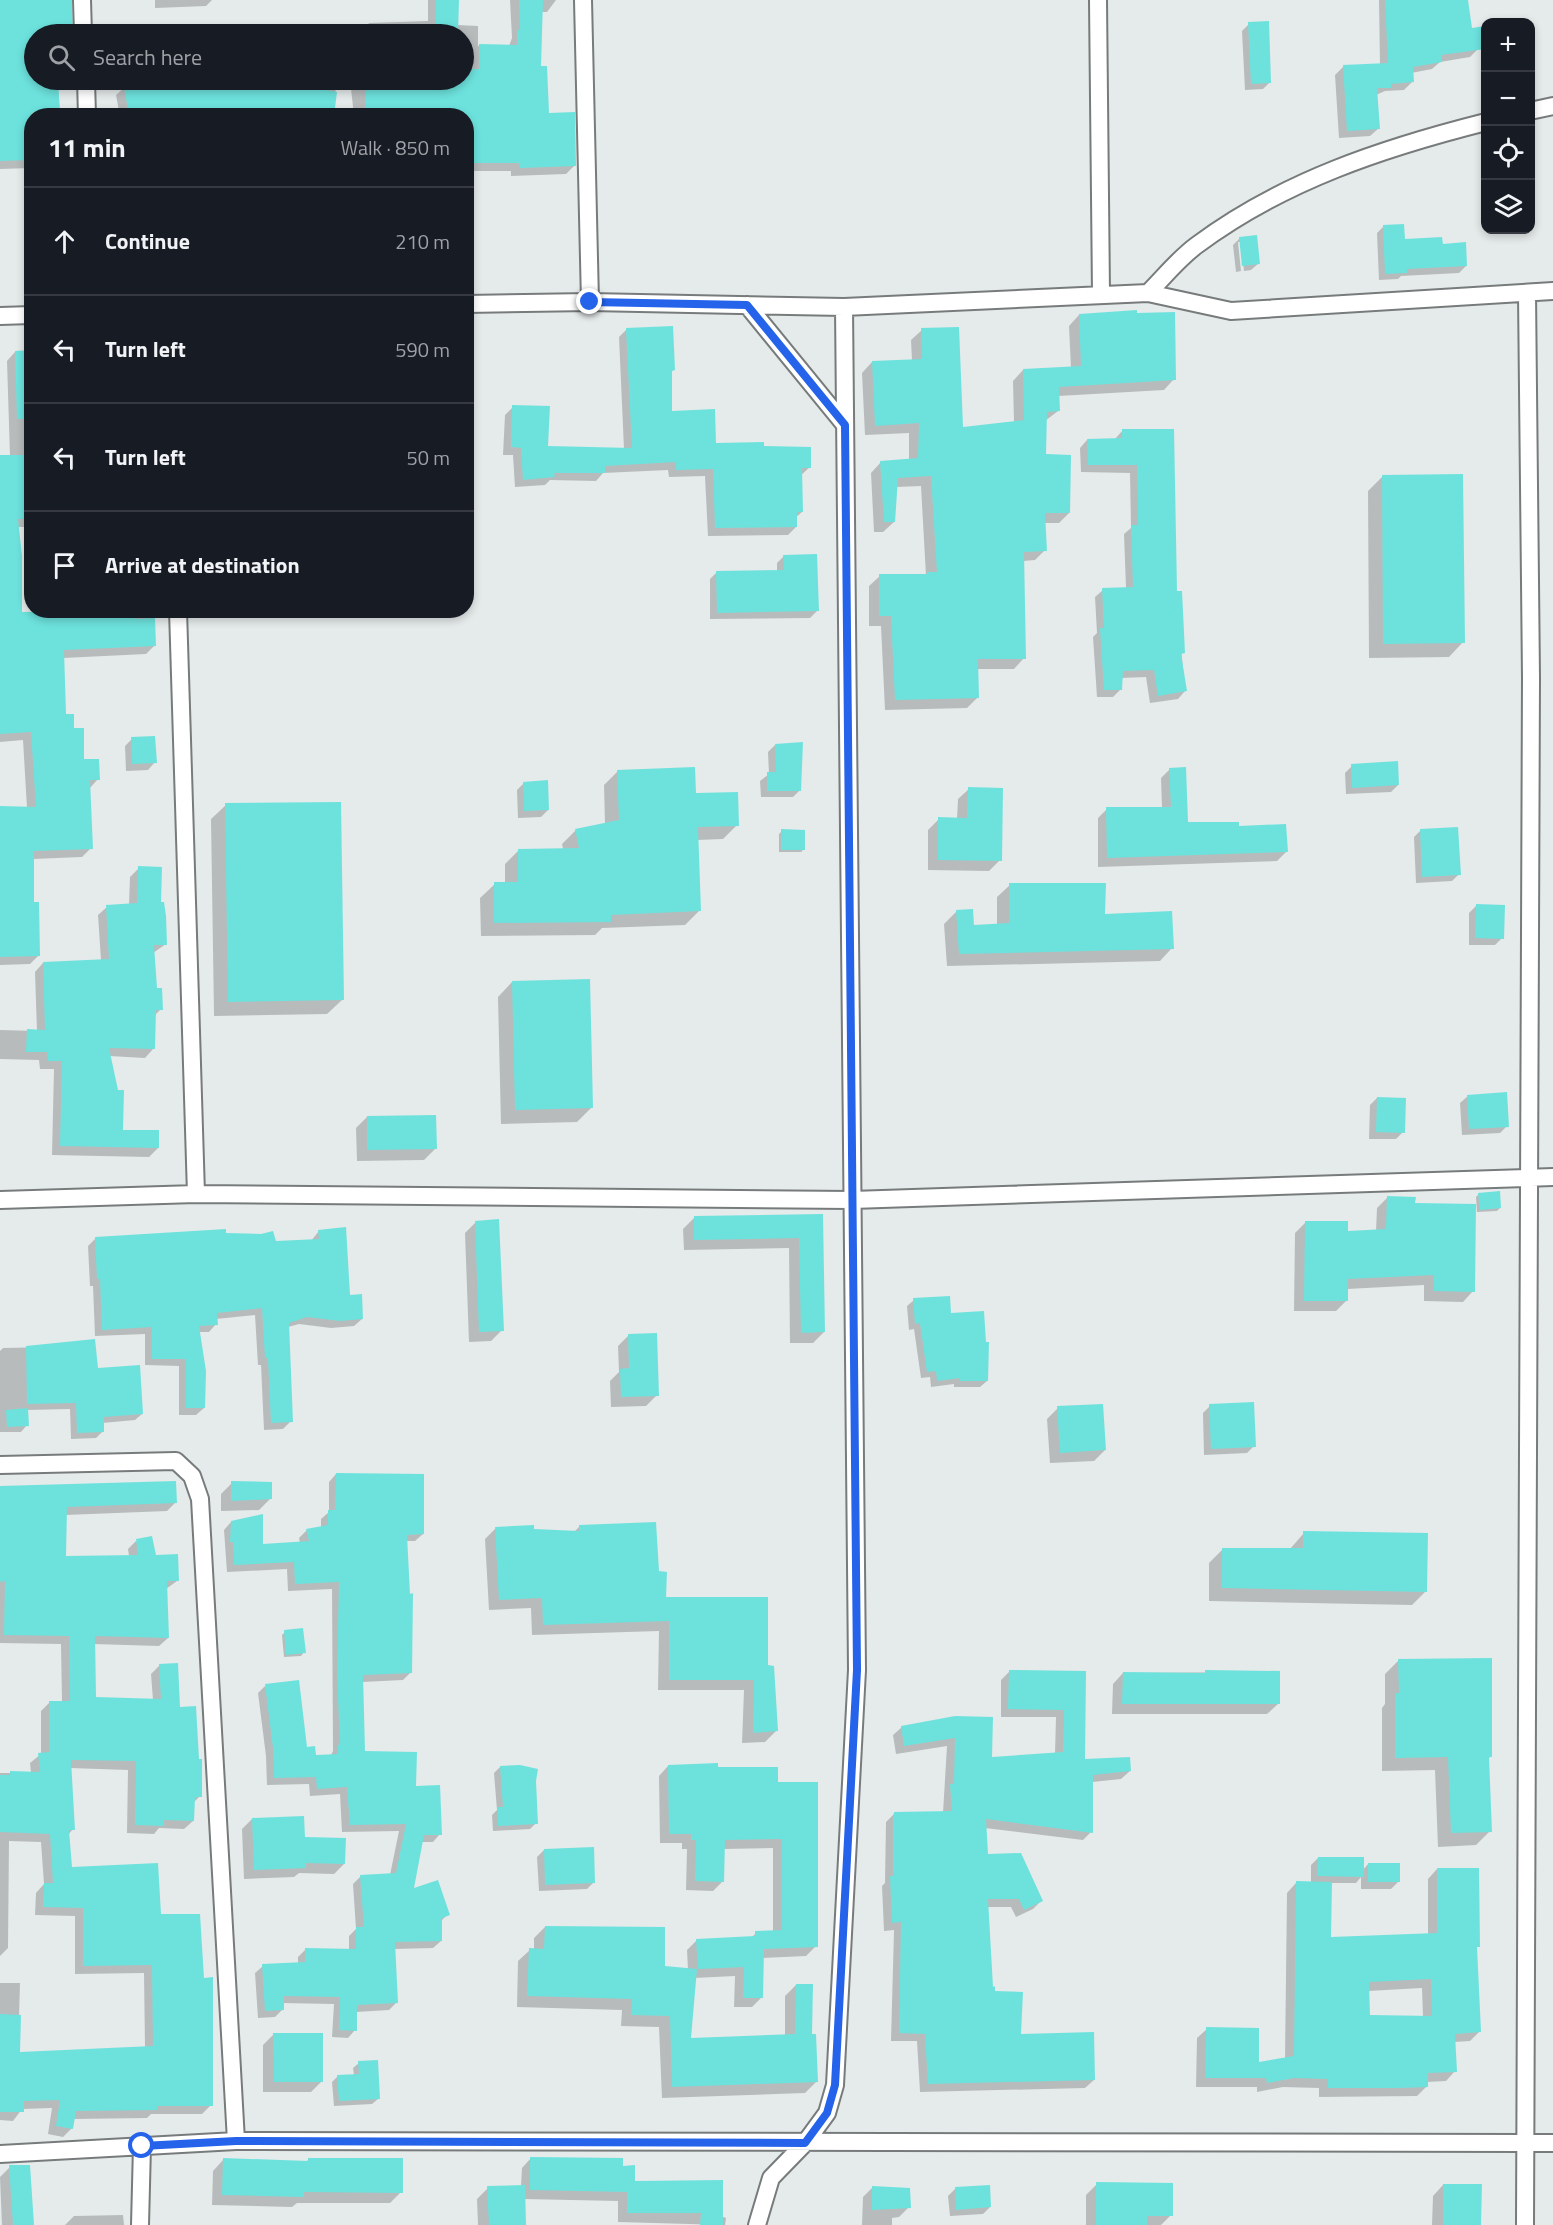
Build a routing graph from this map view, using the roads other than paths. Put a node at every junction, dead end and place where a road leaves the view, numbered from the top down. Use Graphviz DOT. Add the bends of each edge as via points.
graph roads {
  1 [pos="82,0"];
  2 [pos="583,0"];
  3 [pos="1098,0"];
  4 [pos="83,24"];
  5 [pos="86,90"];
  6 [pos="1553,106"];
  7 [pos="87,108"];
  8 [pos="1535,110"];
  9 [pos="1481,123"];
  10 [pos="1553,291"];
  11 [pos="1148,293"];
  12 [pos="1527,293"];
  13 [pos="1101,294"];
  14 [pos="590,302"];
  15 [pos="474,304"];
  16 [pos="747,305"];
  17 [pos="844,308"];
  18 [pos="24,315"];
  19 [pos="0,316"];
  20 [pos="845,425"];
  21 [pos="178,618"];
  22 [pos="1553,1177"];
  23 [pos="1528,1178"];
  24 [pos="196,1194"];
  25 [pos="0,1200"];
  26 [pos="852,1200"];
  27 [pos="0,1465"];
  28 [pos="236,2141"];
  29 [pos="1525,2142"];
  30 [pos="805,2143"];
  31 [pos="1553,2143"];
  32 [pos="142,2146"];
  33 [pos="0,2154"];
  34 [pos="140,2225"];
  35 [pos="757,2225"];
  36 [pos="1525,2225"];
  1 -- 4 [label="street"];
  2 -- 14 [label="street"];
  3 -- 13 [label="street"];
  5 -- 7 [label="street"];
  6 -- 8 [label="street"];
  9 -- 11 [label="street" via="1379,151 1290,188 1196,245"];
  10 -- 12 [label="street"];
  11 -- 12 [label="street" via="1231,311"];
  11 -- 13 [label="street"];
  12 -- 23 [label="street" via="1531,678"];
  13 -- 17 [label="street"];
  14 -- 15 [label="street"];
  14 -- 16 [label="street"];
  16 -- 17 [label="street"];
  16 -- 20 [label="street"];
  17 -- 20 [label="street"];
  18 -- 19 [label="street"];
  20 -- 26 [label="street"];
  21 -- 24 [label="street"];
  22 -- 23 [label="street"];
  23 -- 26 [label="street"];
  23 -- 29 [label="street"];
  24 -- 25 [label="street"];
  24 -- 26 [label="street"];
  26 -- 30 [label="street" via="857,1670 838,2063 827,2113"];
  27 -- 28 [label="street" via="176,1461 192,1476 200,1498"];
  28 -- 30 [label="street"];
  28 -- 32 [label="street"];
  29 -- 30 [label="street"];
  29 -- 31 [label="street"];
  29 -- 36 [label="street"];
  30 -- 35 [label="street" via="771,2178"];
  32 -- 33 [label="street"];
  32 -- 34 [label="street"];
}
